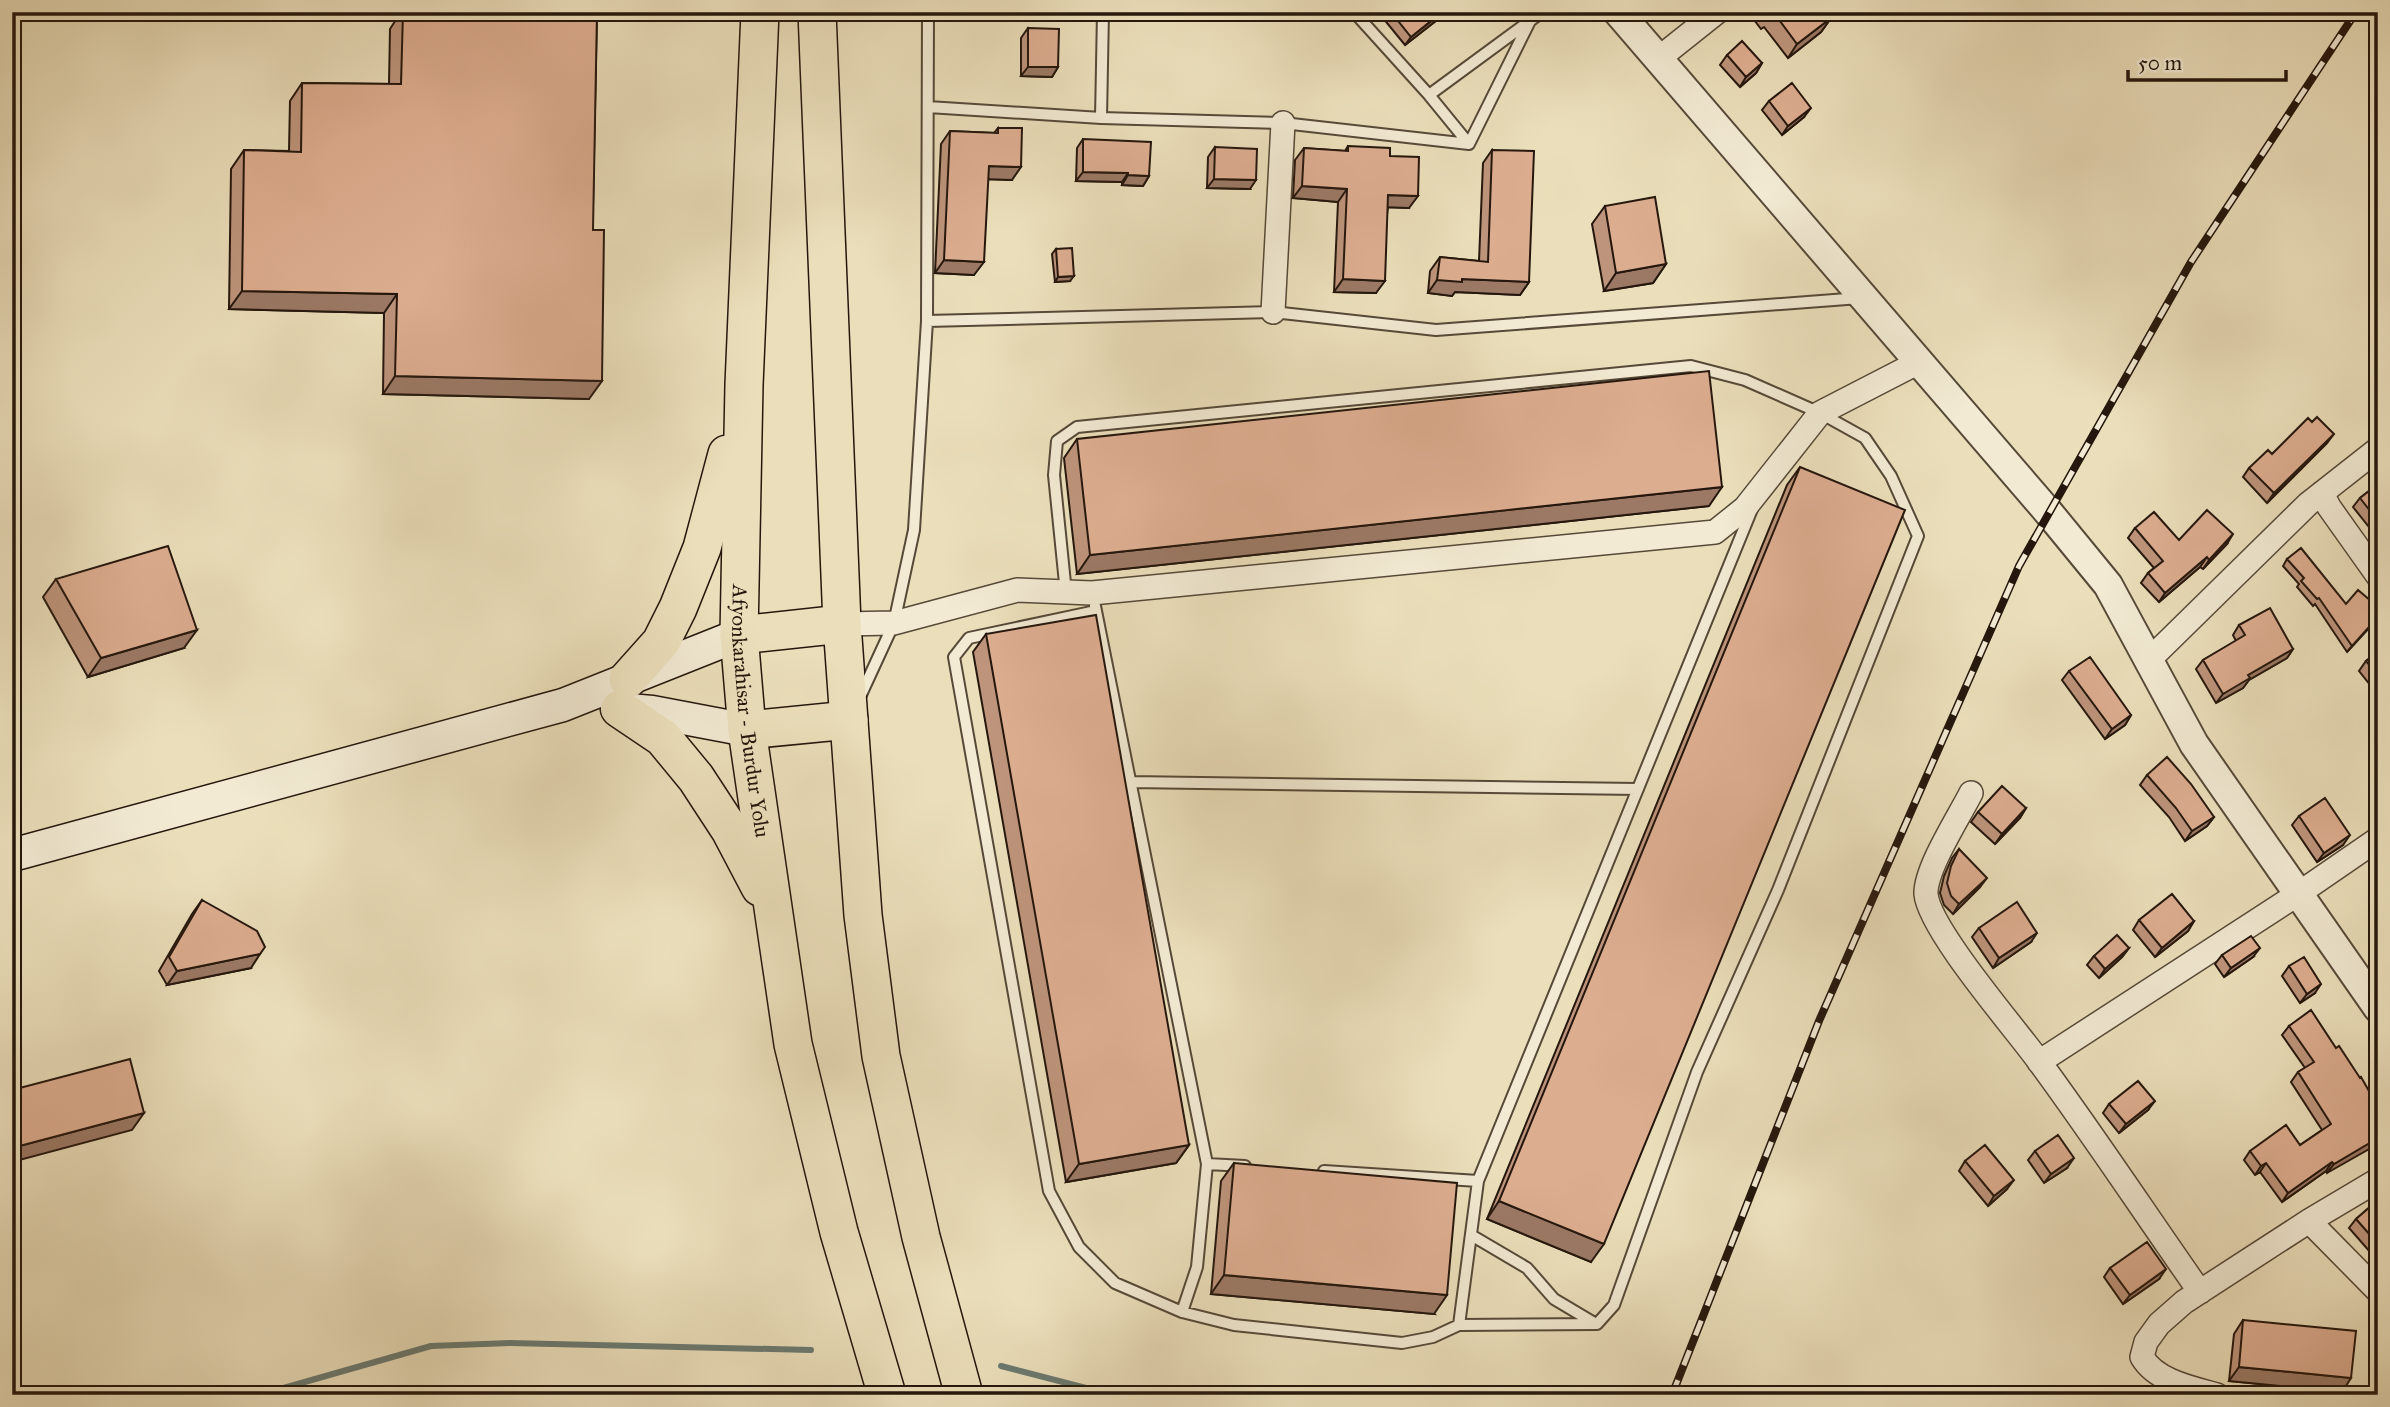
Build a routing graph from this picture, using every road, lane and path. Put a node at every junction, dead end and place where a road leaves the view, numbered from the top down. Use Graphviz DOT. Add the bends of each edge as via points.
graph roads {
  1 [pos="761,12"];
  2 [pos="817,12"];
  3 [pos="928,12"];
  4 [pos="1103,12"];
  5 [pos="1354,12"];
  6 [pos="1542,12"];
  7 [pos="1618,12"];
  8 [pos="1717,12"];
  9 [pos="1530,22"];
  10 [pos="1658,59"];
  11 [pos="1429,95"];
  12 [pos="928,107"];
  13 [pos="1101,118"];
  14 [pos="1283,123"];
  15 [pos="1469,144"];
  16 [pos="1863,298"];
  17 [pos="1273,312"];
  18 [pos="927,321"];
  19 [pos="1919,362"];
  20 [pos="744,385"];
  21 [pos="1820,413"];
  22 [pos="2378,449"];
  23 [pos="1760,489"];
  24 [pos="2322,493"];
  25 [pos="2378,576"];
  26 [pos="1066,593"];
  27 [pos="1094,602"];
  28 [pos="894,623"];
  29 [pos="842,624"];
  30 [pos="739,635"];
  31 [pos="2149,660"];
  32 [pos="624,694"];
  33 [pos="849,720"];
  34 [pos="747,730"];
  35 [pos="1130,782"];
  36 [pos="1638,789"];
  37 [pos="1971,793"];
  38 [pos="2378,839"];
  39 [pos="12,855"];
  40 [pos="2298,894"];
  41 [pos="772,910"];
  42 [pos="2378,1008"];
  43 [pos="2039,1062"];
  44 [pos="1207,1164"];
  45 [pos="1261,1167"];
  46 [pos="1316,1171"];
  47 [pos="2378,1180"];
  48 [pos="1478,1181"];
  49 [pos="2309,1221"];
  50 [pos="1471,1235"];
  51 [pos="2378,1291"];
  52 [pos="2200,1292"];
  53 [pos="1182,1312"];
  54 [pos="1597,1324"];
  55 [pos="1459,1325"];
  56 [pos="887,1395"];
  57 [pos="964,1395"];
  58 [pos="2217,1395"];
  1 -- 20 [label="highway, Afyonkarahisar - Burdur Yolu"];
  2 -- 29 [label="highway"];
  3 -- 12 [label="lane"];
  4 -- 13 [label="lane"];
  5 -- 11 [label="lane"];
  6 -- 9 [label="lane"];
  7 -- 10 [label="street"];
  8 -- 10 [label="street"];
  9 -- 11 [label="lane"];
  9 -- 15 [label="lane"];
  10 -- 16 [label="street"];
  11 -- 15 [label="lane"];
  12 -- 13 [label="lane"];
  12 -- 18 [label="lane"];
  13 -- 14 [label="lane"];
  14 -- 15 [label="lane"];
  14 -- 17 [label="street"];
  16 -- 17 [label="lane" via="1436,330"];
  16 -- 19 [label="street"];
  17 -- 18 [label="lane"];
  18 -- 28 [label="lane" via="915,530"];
  19 -- 21 [label="street"];
  19 -- 31 [label="street" via="2108,585"];
  20 -- 30 [label="highway, Afyonkarahisar - Burdur Yolu"];
  20 -- 32 [label="highway" via="702,548 661,642"];
  21 -- 23 [label="street"];
  21 -- 26 [label="lane" via="1745,380 1691,366 1077,427 1057,441 1054,475"];
  21 -- 54 [label="lane" via="1865,438 1891,476 1918,536 1778,890 1697,1072 1614,1305"];
  22 -- 24 [label="street"];
  23 -- 27 [label="street" via="1716,532"];
  23 -- 36 [label="lane"];
  24 -- 25 [label="street"];
  24 -- 31 [label="street"];
  26 -- 27 [label="street"];
  26 -- 28 [label="street" via="1017,590"];
  27 -- 35 [label="lane"];
  27 -- 53 [label="lane" via="969,638 954,657 1049,1191 1079,1247 1115,1283"];
  28 -- 29 [label="street"];
  28 -- 33 [label="lane"];
  29 -- 30 [label="highway"];
  29 -- 33 [label="highway"];
  30 -- 32 [label="main road"];
  30 -- 34 [label="highway, Afyonkarahisar - Burdur Yolu"];
  31 -- 40 [label="street" via="2194,744"];
  32 -- 34 [label="main road" via="652,712"];
  32 -- 39 [label="main road" via="563,705"];
  32 -- 41 [label="highway" via="696,778 730,830"];
  33 -- 34 [label="highway"];
  33 -- 57 [label="highway" via="863,915 881,1056 921,1237"];
  34 -- 41 [label="highway, Afyonkarahisar - Burdur Yolu"];
  35 -- 36 [label="lane"];
  35 -- 44 [label="lane"];
  36 -- 48 [label="lane"];
  37 -- 43 [label="street" via="1927,876 1930,910 1965,965"];
  38 -- 40 [label="street"];
  40 -- 42 [label="street"];
  40 -- 43 [label="street"];
  41 -- 56 [label="highway, Afyonkarahisar - Burdur Yolu" via="793,1044 839,1232"];
  43 -- 52 [label="street"];
  44 -- 45 [label="lane"];
  44 -- 53 [label="lane" via="1197,1267"];
  46 -- 48 [label="lane"];
  47 -- 49 [label="street"];
  48 -- 50 [label="lane"];
  49 -- 51 [label="street"];
  49 -- 52 [label="street"];
  50 -- 54 [label="lane" via="1527,1268 1554,1299"];
  50 -- 55 [label="lane"];
  52 -- 58 [label="street" via="2159,1324 2142,1357 2161,1375"];
  53 -- 55 [label="lane" via="1234,1325 1402,1343 1433,1337"];
  54 -- 55 [label="lane"];
}
